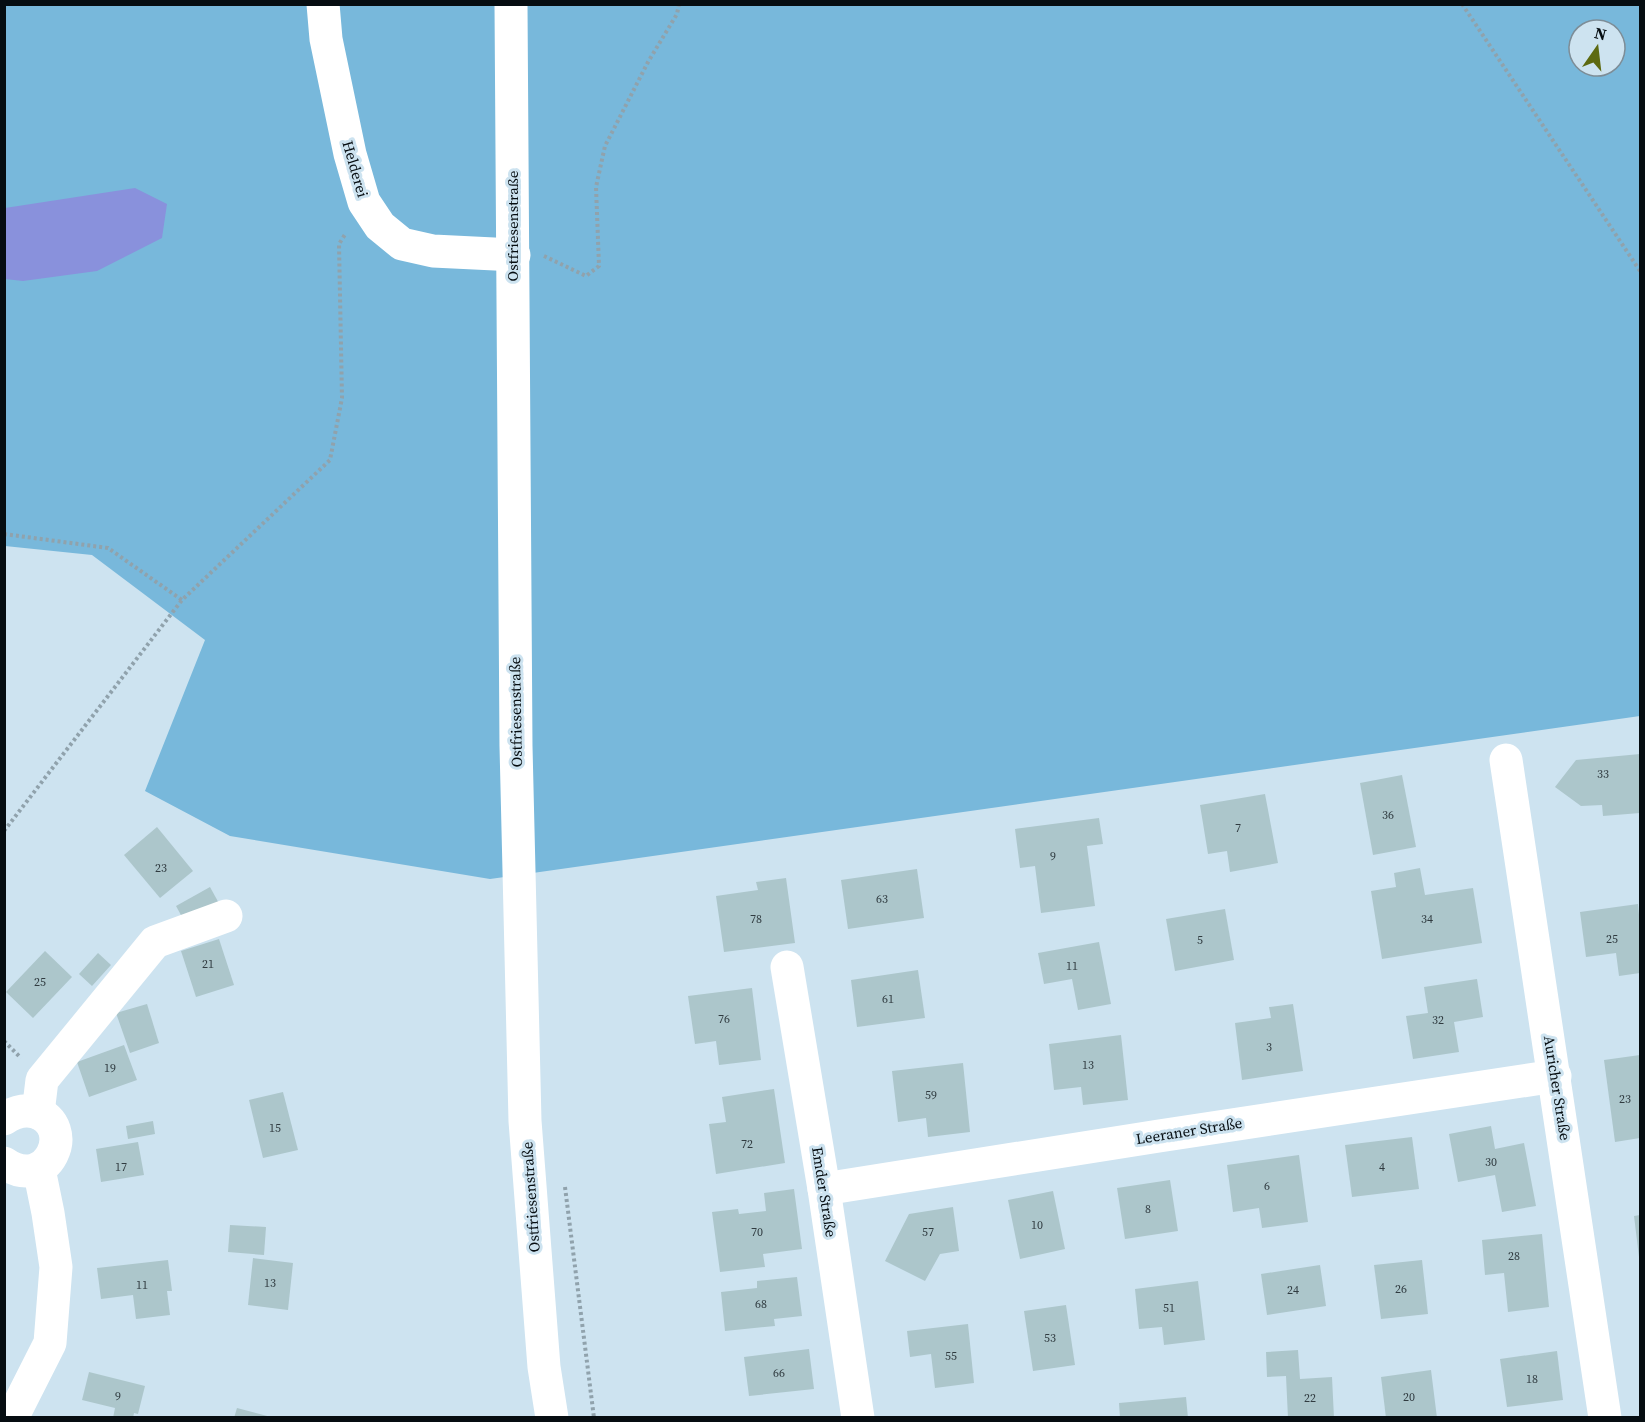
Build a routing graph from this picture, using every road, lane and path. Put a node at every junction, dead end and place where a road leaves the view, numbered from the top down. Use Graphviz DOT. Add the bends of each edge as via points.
graph roads {
  1 [pos="323,4"];
  2 [pos="511,4"];
  3 [pos="679,4"];
  4 [pos="1462,4"];
  5 [pos="364,202"];
  6 [pos="528,261"];
  7 [pos="1641,271"];
  8 [pos="4,534"];
  9 [pos="182,600"];
  10 [pos="1506,760"];
  11 [pos="4,831"];
  12 [pos="226,916"];
  13 [pos="787,967"];
  14 [pos="1555,1076"];
  15 [pos="38,1113"];
  16 [pos="4,1119"];
  17 [pos="4,1163"];
  18 [pos="39,1169"];
  19 [pos="564,1177"];
  20 [pos="824,1189"];
  21 [pos="12,1418"];
  22 [pos="552,1418"];
  23 [pos="594,1418"];
  24 [pos="858,1418"];
  25 [pos="1605,1418"];
  1 -- 5 [label="street, Helderei" via="338,102"];
  2 -- 6 [label="street, Ostfriesenstraße"];
  3 -- 6 [label="path" via="605,146 596,187 598,266 586,276 542,255"];
  4 -- 7 [label="path"];
  5 -- 6 [label="street, Helderei" via="380,226 402,243 433,251"];
  5 -- 9 [label="path" via="339,244 342,398 330,460"];
  6 -- 22 [label="street, Ostfriesenstraße" via="516,758 525,1120 544,1367"];
  8 -- 9 [label="path" via="108,548"];
  9 -- 11 [label="path"];
  10 -- 14 [label="street, Auricher Straße"];
  12 -- 15 [label="street" via="155,942 42,1080"];
  13 -- 20 [label="street, Emder Straße"];
  14 -- 20 [label="street, Leeraner Straße"];
  14 -- 25 [label="street, Auricher Straße"];
  15 -- 16 [label="street" via="20,1111"];
  15 -- 18 [label="street" via="53,1126 56,1146"];
  17 -- 18 [label="street" via="20,1171"];
  18 -- 21 [label="street" via="56,1267 51,1343"];
  19 -- 23 [label="path"];
  20 -- 24 [label="street, Emder Straße"];
}
